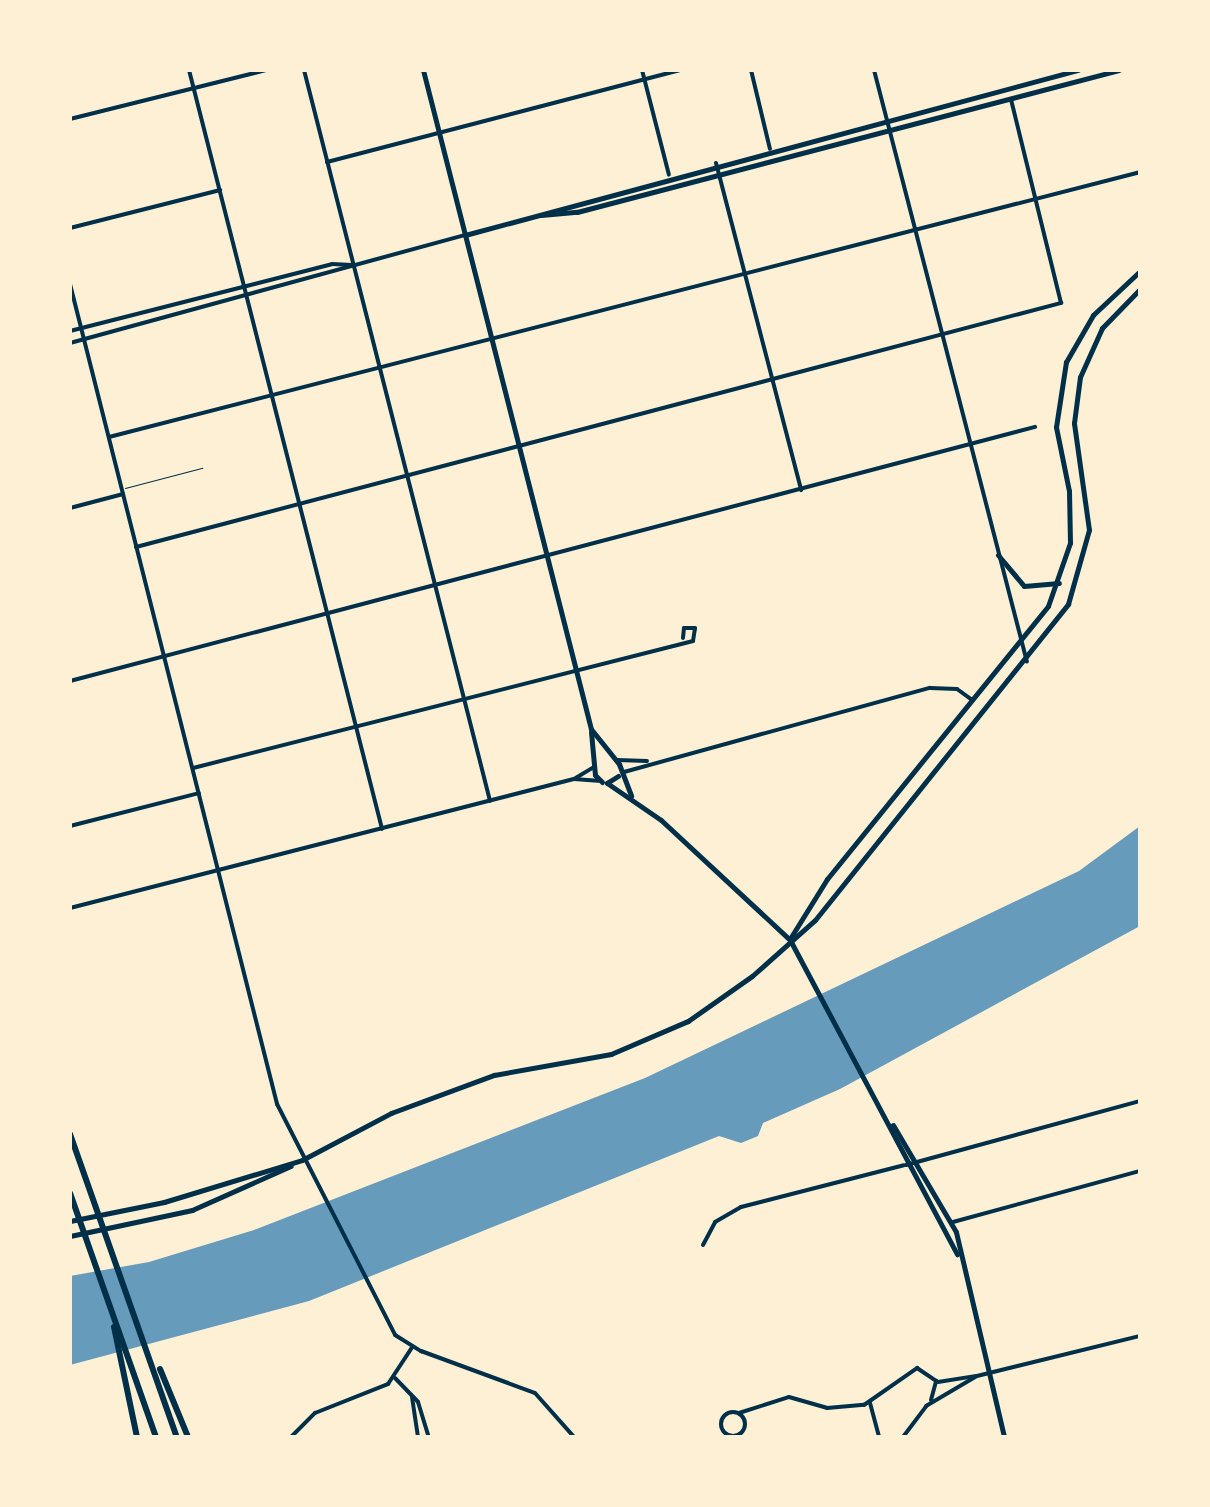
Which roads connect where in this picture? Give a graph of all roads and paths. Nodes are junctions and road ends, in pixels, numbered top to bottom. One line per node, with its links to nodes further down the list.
1 (189, 70): 12 (street)
2 (266, 70): 12 (street)
3 (304, 70): 19 (street)
4 (423, 70): 17 (main road)
5 (642, 70): 11 (street)
6 (679, 70): 11 (street)
7 (750, 70): 18 (street)
8 (874, 70): 15 (street)
9 (1078, 70): 15 (main road)
10 (1119, 70): 13 (main road)
11 (644, 79): 17 (street); 22 (street)
12 (193, 88): 14 (street); 24 (street)
13 (1011, 100): 16 (main road); 25 (street)
14 (70, 119)
15 (886, 119): 16 (street); 18 (main road)
16 (889, 130): 23 (main road); 28 (street)
17 (439, 132): 19 (street); 29 (main road)
18 (770, 149): 20 (main road)
19 (327, 162): 30 (street)
20 (716, 163): 22 (main road); 23 (street)
21 (1140, 172): 25 (street)
22 (669, 175): 26 (main road)
23 (720, 176): 26 (main road); 32 (street)
24 (220, 190): 27 (street); 34 (street)
25 (1036, 200): 28 (street); 39 (street)
26 (541, 216): 29 (main road)
27 (70, 228)
28 (914, 232): 32 (street); 39 (street)
29 (465, 235): 30 (street); 41 (main road)
30 (352, 265): 34 (street); 36 (street); 43 (street)
31 (1140, 271): 59 (main road)
32 (746, 275): 41 (street); 44 (street)
33 (70, 284): 37 (street)
34 (244, 286): 36 (street); 37 (street)
35 (1140, 289): 65 (main road)
36 (247, 298): 40 (street); 45 (street)
37 (81, 328): 38 (street); 40 (street)
38 (70, 331)
39 (941, 336): 44 (street); 48 (street)
40 (84, 340): 42 (street); 47 (street)
41 (492, 340): 43 (street); 49 (main road)
42 (70, 344)
43 (378, 370): 45 (street); 51 (street)
44 (773, 380): 49 (street); 52 (street)
45 (272, 396): 47 (street); 54 (street)
46 (1035, 427): 48 (street)
47 (109, 437): 53 (street)
48 (969, 446): 52 (street); 57 (street)
49 (519, 449): 51 (street); 58 (main road)
50 (202, 468): 53 (lane)
51 (406, 478): 54 (street); 60 (street)
52 (801, 490): 58 (street)
53 (122, 491): 55 (street); 56 (street)
54 (299, 506): 56 (street); 61 (street)
55 (70, 508)
56 (136, 546): 64 (street)
57 (998, 555): 59 (main road); 63 (street)
58 (547, 560): 60 (street); 66 (main road)
59 (1058, 583): 63 (main road)
60 (436, 589): 61 (street); 68 (street)
61 (328, 617): 64 (street); 70 (street)
62 (684, 638): 66 (street)
63 (1022, 644): 65 (street); 69 (main road)
64 (164, 658): 67 (street); 75 (street)
65 (1027, 662): 86 (main road)
66 (574, 668): 68 (street); 71 (main road)
67 (70, 681)
68 (464, 697): 70 (street); 81 (street)
69 (972, 700): 73 (street); 86 (main road)
70 (355, 726): 75 (street); 83 (street)
71 (591, 729): 72 (main road); 74 (main road)
72 (614, 758): 73 (street); 74 (main road); 76 (main road)
73 (647, 762): 76 (street)
74 (594, 766): 77 (street); 78 (main road)
75 (193, 768): 79 (street)
76 (619, 775): 78 (main road); 80 (main road)
77 (574, 780): 78 (street); 81 (street)
78 (603, 782): 80 (main road)
79 (200, 793): 82 (street); 84 (street)
80 (630, 796): 86 (main road)
81 (490, 801): 83 (street)
82 (70, 826)
83 (382, 829): 84 (street)
84 (220, 870): 85 (street); 90 (street)
85 (70, 908)
86 (790, 940): 88 (main road); 90 (main road)
87 (1140, 1102): 91 (street)
88 (891, 1122): 91 (main road); 92 (main road)
89 (70, 1134): 101 (highway)
90 (302, 1160): 95 (main road); 97 (main road); 103 (street)
91 (919, 1161): 92 (street); 96 (main road)
92 (906, 1165): 98 (street); 99 (main road)
93 (1140, 1171): 96 (street)
94 (70, 1193): 100 (highway)
95 (70, 1221)
96 (952, 1222): 99 (main road)
97 (70, 1236)
98 (702, 1245)
99 (957, 1254): 104 (main road)
100 (109, 1302): 113 (highway); 114 (highway)
101 (144, 1332): 115 (highway); 116 (highway)
102 (1140, 1336): 104 (street)
103 (412, 1346): 106 (street); 120 (street)
104 (988, 1374): 105 (street); 123 (main road)
105 (977, 1376): 107 (street); 110 (street)
106 (394, 1378): 108 (street); 117 (street)
107 (936, 1381): 109 (street); 110 (street)
108 (410, 1393): 118 (street); 119 (street)
109 (870, 1403): 111 (street); 121 (street)
110 (926, 1406): 122 (street)
111 (739, 1414): 112 (street); 112 (street)
112 (727, 1436)
113 (137, 1437)
114 (156, 1437)
115 (177, 1437)
116 (188, 1437)
117 (291, 1437)
118 (418, 1437)
119 (429, 1437)
120 (574, 1437)
121 (879, 1437)
122 (903, 1437)
123 (1004, 1437)

